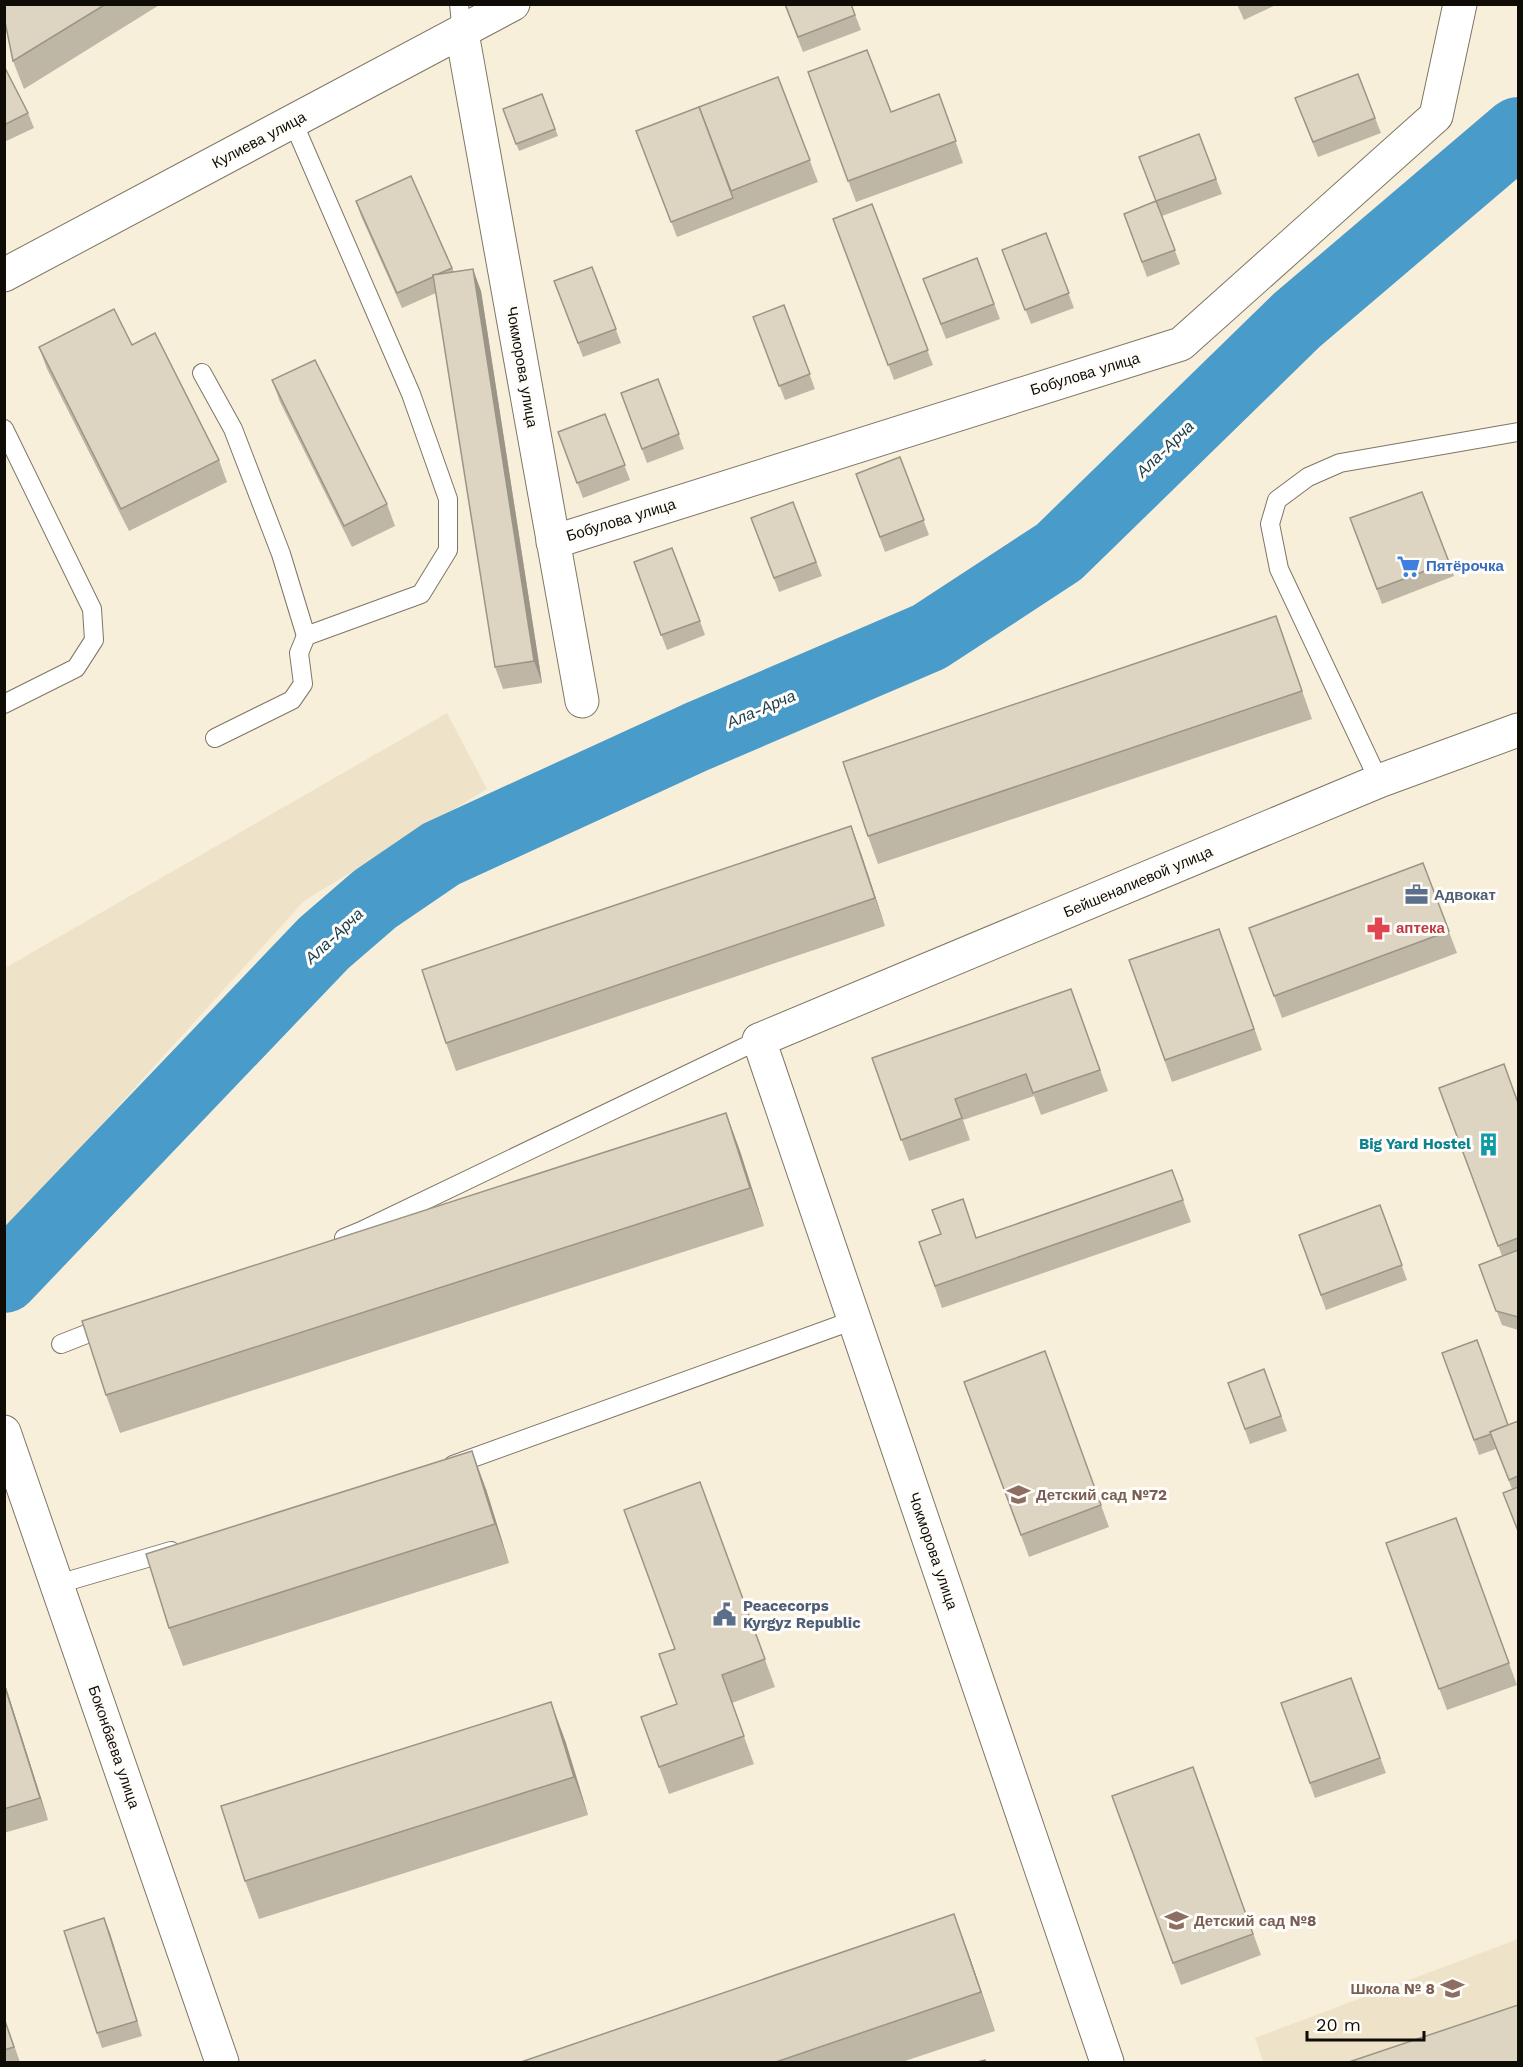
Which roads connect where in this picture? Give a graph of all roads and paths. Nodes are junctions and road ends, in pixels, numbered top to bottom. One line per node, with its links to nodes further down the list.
1 (513, 4): 3 (street, Кулиева улица)
2 (1461, 4): 9 (street, Бобулова улица)
3 (460, 19): 4 (street, Кулиева улица); 9 (street, Чокморова улица)
4 (293, 122): 5 (street, Кулиева улица); 10 (lane)
5 (4, 276)
6 (202, 373): 10 (lane)
7 (4, 429): 12 (lane)
8 (1518, 432): 15 (lane)
9 (553, 542): 11 (street, Чокморова улица)
10 (306, 636): 14 (lane)
11 (582, 701)
12 (4, 704)
13 (1518, 730): 15 (street, Бейшеналиевой улица)
14 (215, 738)
15 (1379, 781): 16 (street, Бейшеналиевой улица)
16 (759, 1040): 17 (lane); 19 (street, Чокморова улица)
17 (328, 1244)
18 (127, 1319): 20 (lane)
19 (854, 1320): 22 (lane); 26 (street, Чокморова улица)
20 (60, 1344)
21 (7, 1439): 24 (street, Боконбаева улица)
22 (436, 1471)
23 (187, 1546): 24 (lane)
24 (57, 1584): 25 (street, Боконбаева улица)
25 (222, 2062)
26 (1107, 2062)

